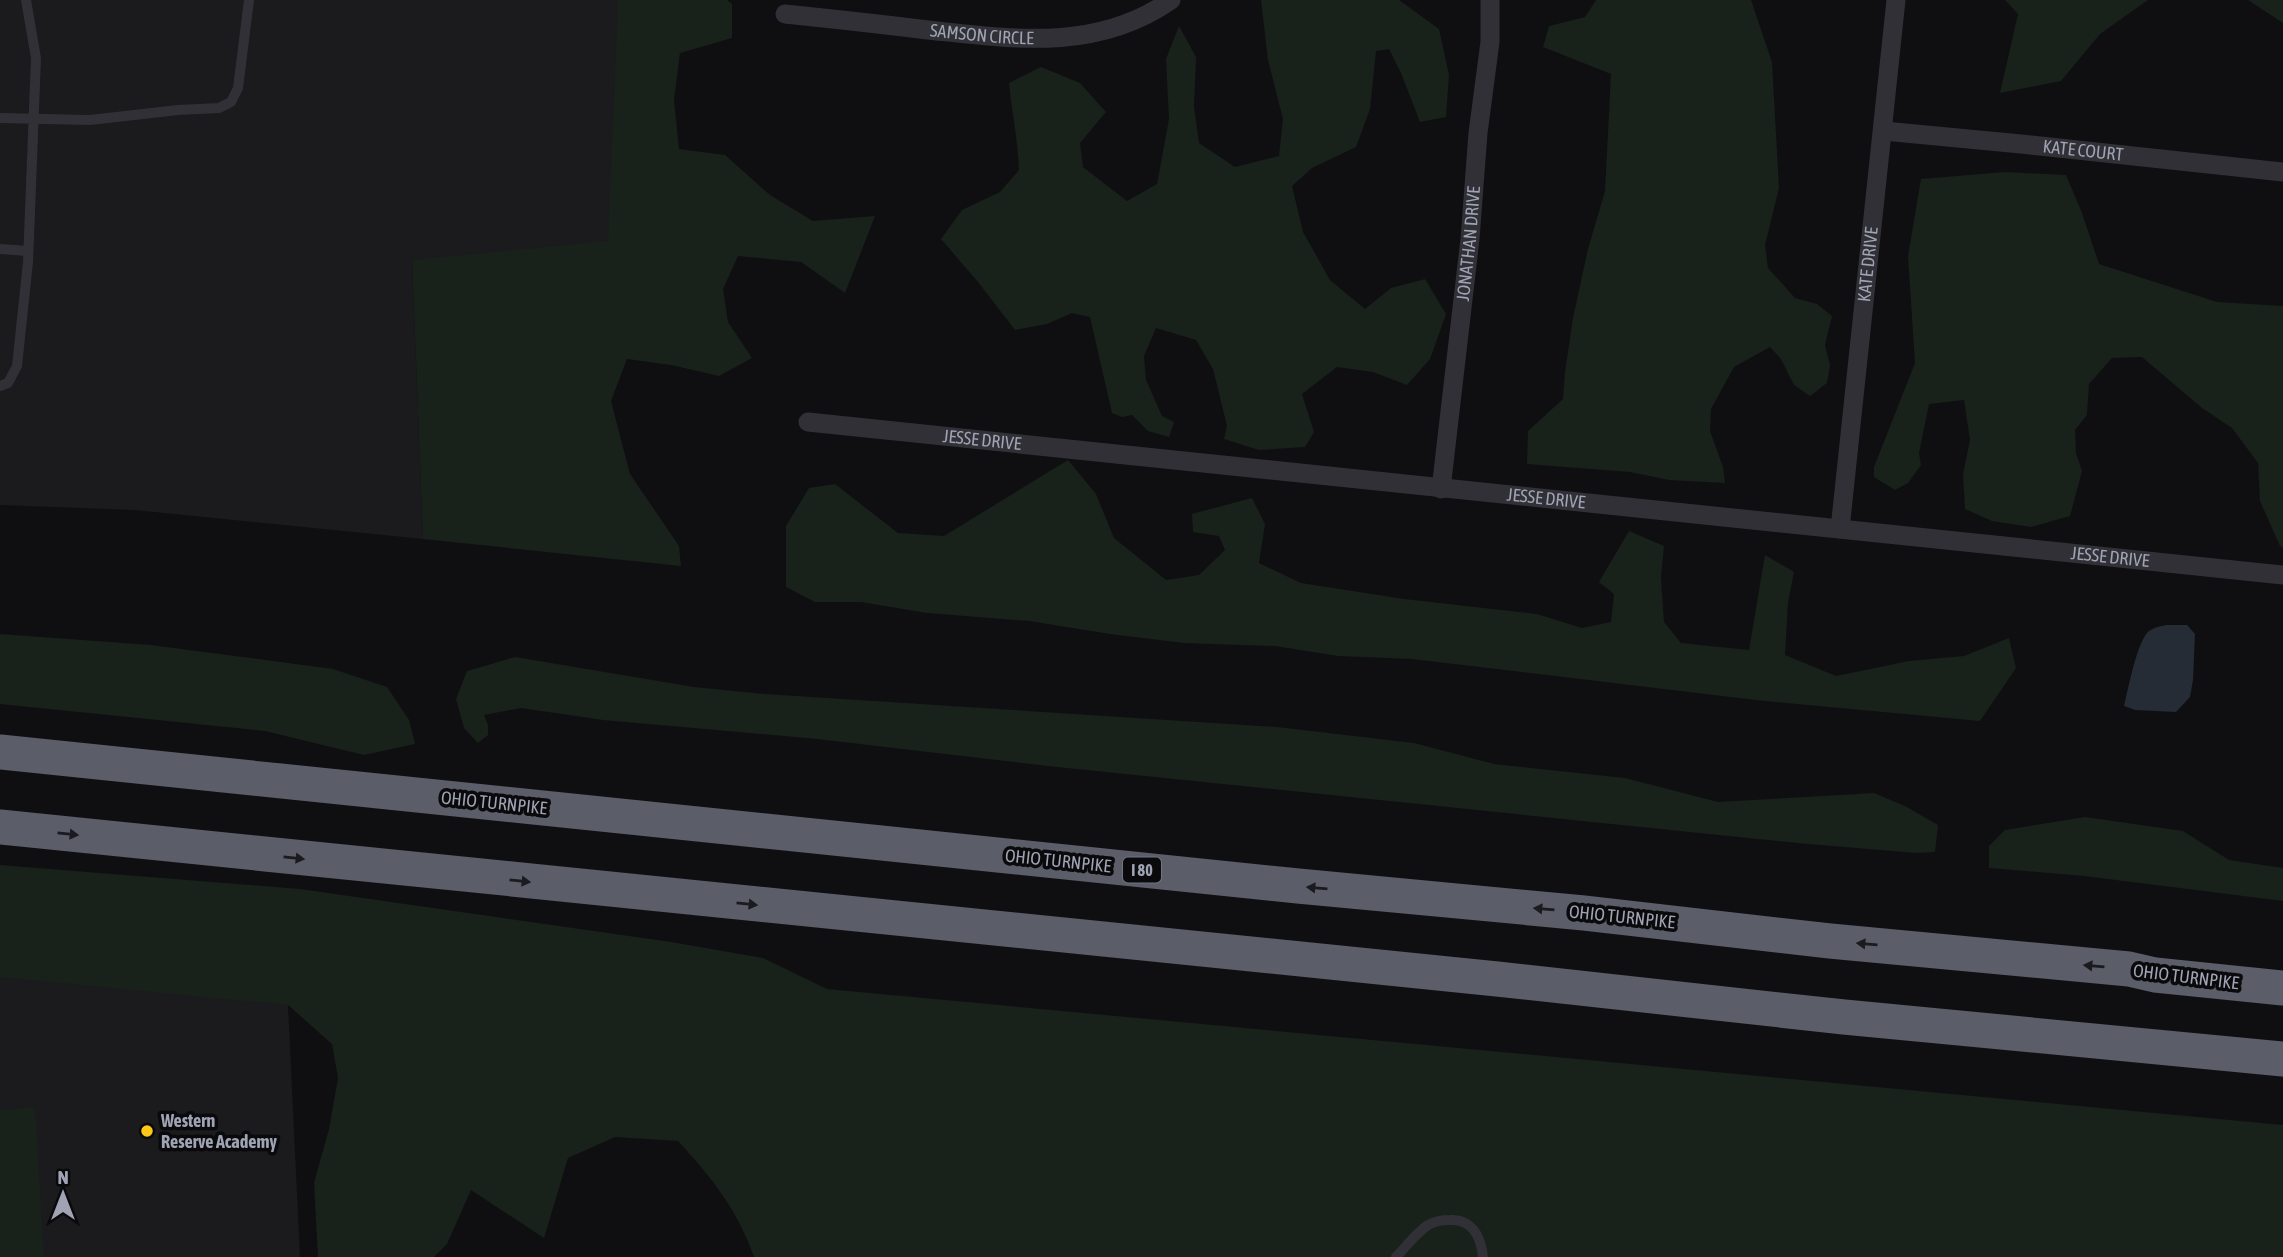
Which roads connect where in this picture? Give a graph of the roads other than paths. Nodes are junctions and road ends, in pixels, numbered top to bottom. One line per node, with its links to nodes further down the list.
1 (26, 0): 8 (lane)
2 (249, 0): 8 (lane)
3 (1171, 0): 6 (street, SAMSON CIRCLE)
4 (1490, 0): 15 (street, JONATHAN DRIVE)
5 (1896, 0): 9 (street, KATE DRIVE)
6 (785, 14)
7 (0, 118): 8 (lane)
8 (34, 119): 12 (lane)
9 (1884, 131): 10 (street, KATE COURT); 16 (street, KATE DRIVE)
10 (2283, 172)
11 (0, 249): 12 (lane)
12 (28, 251): 13 (lane)
13 (0, 386)
14 (808, 422): 15 (street, JESSE DRIVE)
15 (1441, 489): 16 (street, JESSE DRIVE)
16 (1840, 529): 17 (street, JESSE DRIVE)
17 (2283, 575)
18 (0, 752): 20 (highway, OHIO TURNPIKE / I 80, one-way to 18)
19 (0, 827): 21 (highway, one-way to 21)
20 (2283, 988)
21 (2283, 1059)
22 (1396, 1257): 23 (lane)
23 (1483, 1257)

